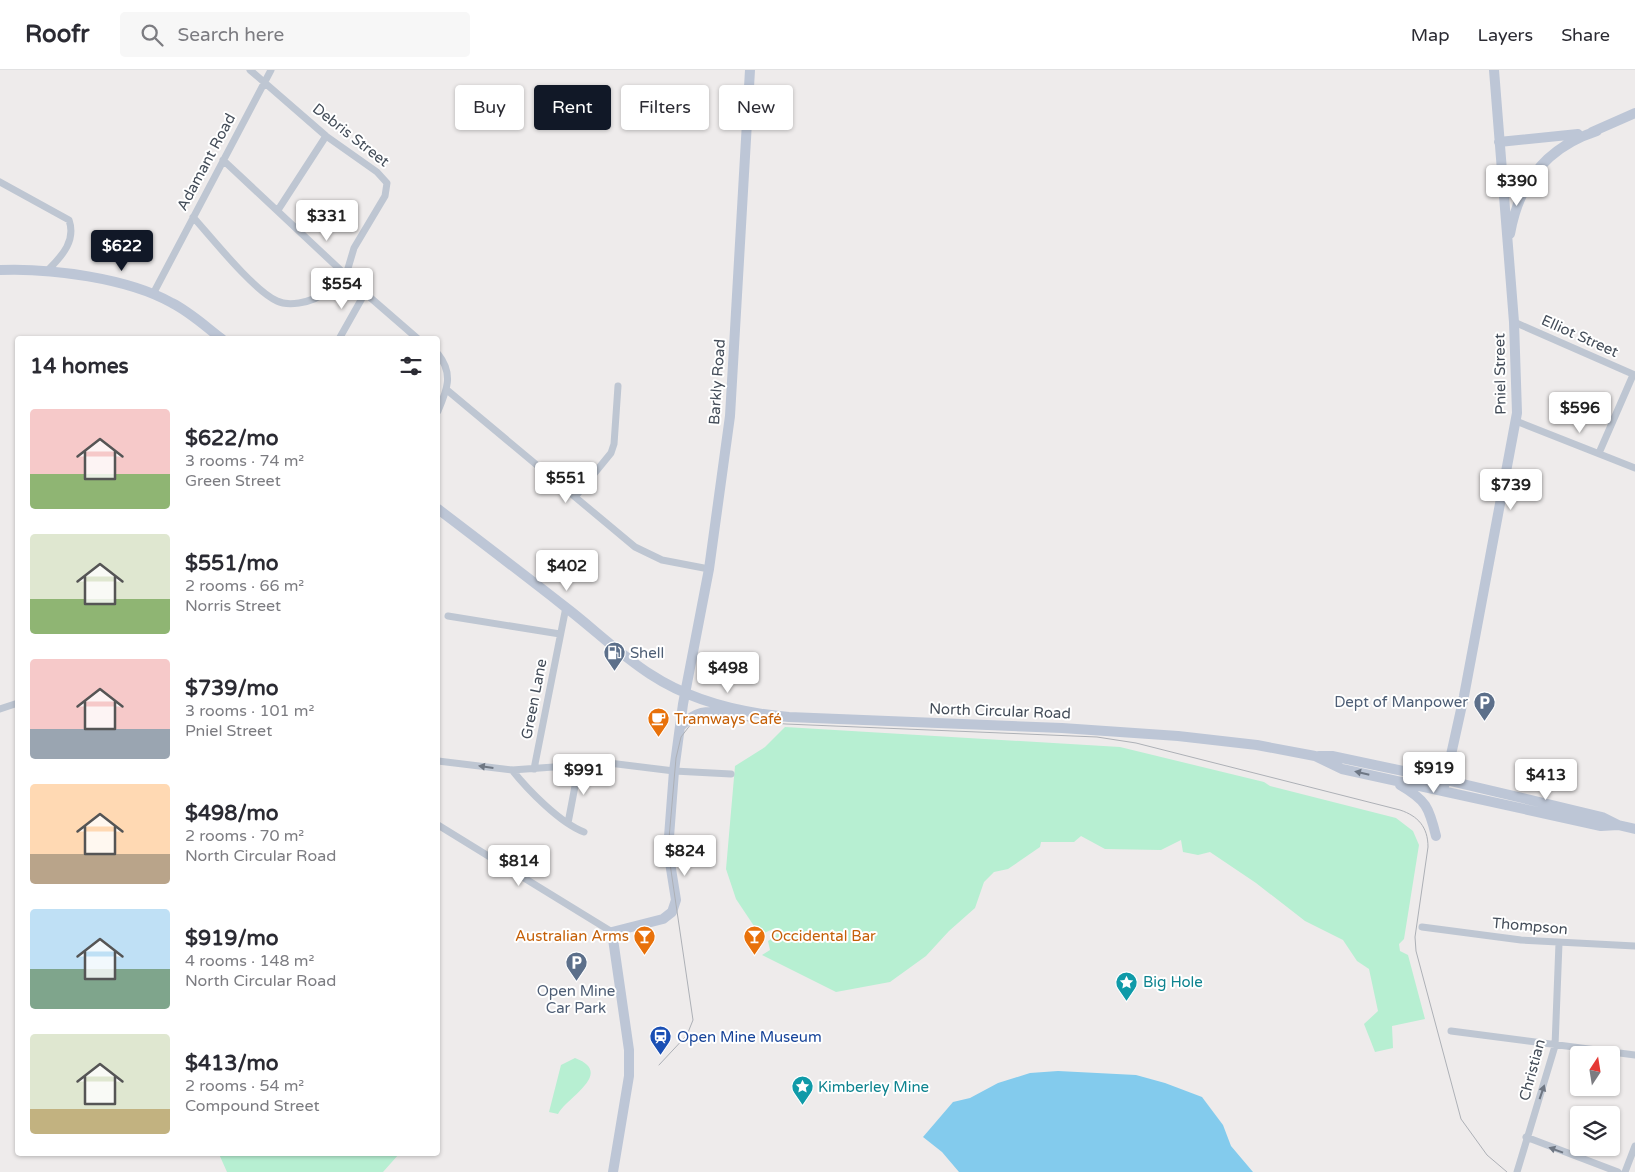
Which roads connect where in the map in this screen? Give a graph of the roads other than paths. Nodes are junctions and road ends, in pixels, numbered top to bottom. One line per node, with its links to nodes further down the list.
1 (250, 70): 5 (street, Debris Street)
2 (270, 70): 5 (street, Adamant Road)
3 (750, 70): 34 (street, Barkly Road)
4 (1494, 70): 9 (street, Pniel Street)
5 (264, 82): 8 (street, Debris Street); 10 (street, Adamant Road)
6 (1635, 113): 7 (street)
7 (1597, 131): 9 (street); 16 (street)
8 (326, 136): 12 (street); 17 (street, Debris Street)
9 (1499, 142): 16 (street, Pniel Street)
10 (223, 160): 12 (street); 13 (street, Adamant Road)
11 (0, 182): 15 (street)
12 (278, 210): 17 (street)
13 (193, 217): 17 (street); 19 (street, Adamant Road)
14 (0, 270): 15 (street)
15 (49, 270): 19 (street)
16 (1510, 275): 20 (street, Pniel Street)
17 (349, 278): 18 (street)
18 (365, 292): 22 (street); 23 (street)
19 (153, 294): 21 (street)
20 (1514, 322): 25 (street, Elliot Street); 29 (street, Pniel Street)
21 (218, 336)
22 (341, 336)
23 (415, 336)
24 (440, 357): 27 (street)
25 (1634, 375): 30 (street)
26 (618, 386): 32 (street)
27 (447, 390): 28 (street); 32 (street)
28 (440, 406)
29 (1516, 421): 30 (street); 51 (street, Pniel Street)
30 (1598, 453): 31 (street)
31 (1635, 468)
32 (575, 497): 34 (street)
33 (440, 511): 35 (street, North Circular Road)
34 (709, 570): 38 (street, Barkly Road)
35 (566, 607): 37 (street, Green Lane); 38 (street, North Circular Road)
36 (448, 616): 37 (street)
37 (560, 634): 46 (street, Green Lane)
38 (685, 693): 41 (street, North Circular Road); 42 (street, Barkly Road)
39 (15, 704): 40 (street)
40 (0, 709)
41 (766, 715): 42 (street); 43 (street, North Circular Road)
42 (680, 727): 48 (street, Barkly Road)
43 (1315, 756): 50 (street, North Circular Road, one-way to 43); 51 (street, North Circular Road)
44 (440, 761): 47 (street, one-way to 44)
45 (578, 765): 46 (street); 48 (street); 53 (street)
46 (534, 769): 47 (street)
47 (512, 770): 53 (street)
48 (674, 771): 49 (street); 60 (street, Barkly Road)
49 (732, 774)
50 (1392, 780): 52 (street, North Circular Road); 58 (street)
51 (1446, 780): 52 (street, Pniel Street); 54 (street, North Circular Road)
52 (1443, 791): 54 (street, North Circular Road)
53 (568, 823): 57 (street)
54 (1618, 825): 56 (street)
55 (440, 826): 60 (street)
56 (1635, 829)
57 (584, 832)
58 (1436, 836)
59 (1422, 928): 61 (street, Thompson)
60 (612, 932): 68 (street)
61 (1559, 943): 62 (street, Thompson); 64 (street, Christian)
62 (1635, 946)
63 (1452, 1031): 64 (street)
64 (1555, 1046): 65 (street); 66 (street, Christian, one-way to 64)
65 (1635, 1055)
66 (1526, 1137): 69 (street, Christian); 70 (street, one-way to 66)
67 (1635, 1146): 71 (street)
68 (613, 1172)
69 (1517, 1172)
70 (1618, 1172)
71 (1626, 1172)

